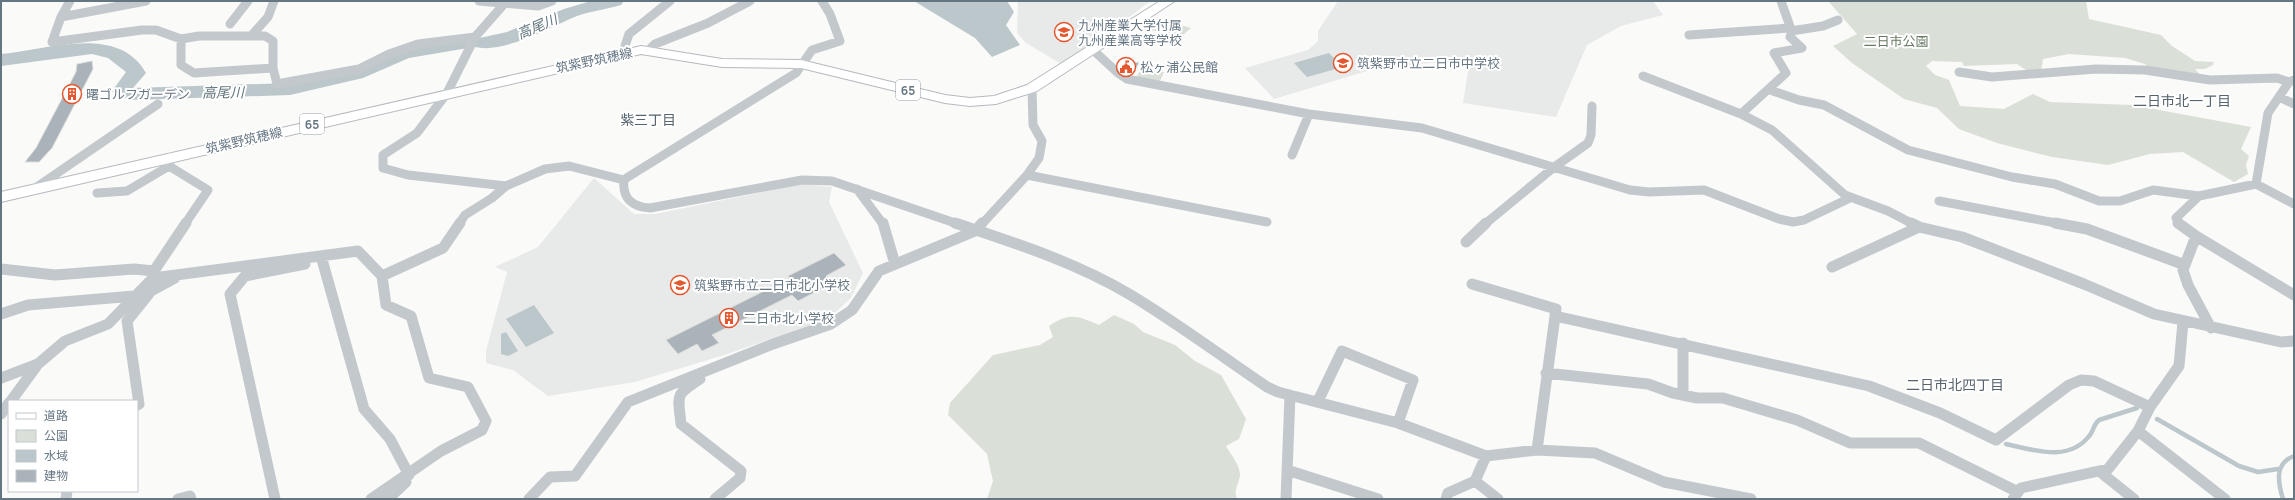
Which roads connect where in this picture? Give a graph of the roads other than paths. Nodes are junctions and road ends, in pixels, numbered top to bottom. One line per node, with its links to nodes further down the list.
1 (70, 1): 13 (street)
2 (146, 1): 13 (street)
3 (248, 1): 15 (street)
4 (274, 1): 20 (street)
5 (479, 1): 12 (street)
6 (552, 1): 12 (street)
7 (670, 1): 25 (street)
8 (750, 1): 23 (street)
9 (822, 1): 26 (street)
10 (1169, 1): 24 (main road, 筑紫野筑穂線 / 65)
11 (1781, 1): 17 (street)
12 (504, 3): 21 (street)
13 (61, 17): 22 (street)
14 (1838, 20): 17 (street)
15 (230, 24)
16 (191, 30): 18 (street)
17 (1790, 30): 19 (street); 32 (street)
18 (219, 35): 20 (street); 22 (street)
19 (1689, 35)
20 (251, 36): 27 (street)
21 (475, 37): 27 (street); 33 (street)
22 (181, 39): 27 (street)
23 (649, 50): 25 (main road, 筑紫野筑穂線 / 65); 26 (main road, 筑紫野筑穂線 / 65)
24 (1093, 50): 31 (main road, 筑紫野筑穂線 / 65); 38 (street)
25 (623, 52): 33 (main road, 筑紫野筑穂線 / 65)
26 (801, 64): 31 (main road, 筑紫野筑穂線 / 65); 44 (street)
27 (273, 68)
28 (1959, 72): 30 (street)
29 (1643, 76): 39 (street)
30 (2291, 81): 34 (street)
31 (1032, 88): 43 (street)
32 (1770, 90): 39 (street); 50 (street)
33 (447, 93): 41 (main road, 筑紫野筑穂線 / 65); 46 (street)
34 (2279, 97): 36 (street); 45 (street)
35 (158, 104): 47 (street)
36 (2294, 104)
37 (1592, 106): 42 (street)
38 (1309, 114): 40 (street); 42 (street)
39 (1741, 114): 52 (street)
40 (1292, 155)
41 (170, 162): 47 (main road, 筑紫野筑穂線 / 65); 49 (street); 66 (street)
42 (1553, 168): 52 (street); 59 (street)
43 (1027, 176): 55 (street); 57 (street)
44 (624, 180): 46 (street); 48 (street)
45 (2256, 184): 50 (street); 54 (street)
46 (506, 186): 67 (street)
47 (34, 189): 51 (main road, 筑紫野筑穂線 / 65)
48 (857, 189): 57 (street); 61 (street)
49 (97, 194)
50 (2199, 196): 58 (street)
51 (1, 197)
52 (1850, 198): 56 (street)
53 (1939, 201): 62 (street)
54 (2294, 204)
55 (1268, 222)
56 (1919, 227): 63 (street); 73 (street)
57 (975, 230): 61 (street); 81 (street)
58 (2196, 236): 62 (street); 69 (street)
59 (1466, 242)
60 (322, 258): 65 (street); 67 (street); 96 (street); 101 (street)
61 (895, 264): 78 (street)
62 (2185, 265): 74 (street)
63 (1832, 267)
64 (1, 269): 66 (street)
65 (188, 274): 66 (street); 85 (street)
66 (153, 275): 70 (street)
67 (382, 276): 93 (street)
68 (1472, 284): 72 (street)
69 (2294, 295)
70 (134, 296): 71 (street); 77 (street)
71 (1, 314)
72 (1555, 316): 76 (street); 79 (street)
73 (2183, 322): 74 (street); 87 (street)
74 (2211, 328): 75 (street)
75 (2294, 340)
76 (1683, 343): 82 (street); 87 (street)
77 (38, 364): 80 (street); 83 (street)
78 (719, 367): 104 (street); 105 (street)
79 (1546, 373): 82 (street); 91 (street)
80 (1, 378)
81 (1290, 395): 84 (street); 94 (street)
82 (1682, 395): 98 (street)
83 (11, 400)
84 (1318, 401): 89 (street); 89 (street)
85 (138, 404)
86 (8, 405): 88 (street)
87 (2150, 407): 90 (street)
88 (1, 414)
89 (1398, 423): 92 (street)
90 (2138, 431): 95 (street); 112 (street)
91 (1537, 450): 92 (street); 110 (street)
92 (1486, 456): 97 (street)
93 (423, 465): 96 (street); 103 (street)
94 (1287, 470): 106 (street); 107 (street)
95 (2099, 471): 98 (street); 111 (street)
96 (409, 475): 102 (street)
97 (1475, 481): 108 (street); 109 (street)
98 (2015, 495)
99 (178, 499): 100 (street)
100 (191, 499)
101 (275, 499)
102 (371, 499)
103 (388, 499)
104 (529, 499)
105 (715, 499)
106 (1286, 499)
107 (1378, 499)
108 (1446, 499)
109 (1498, 499)
110 (1751, 499)
111 (2134, 499)
112 (2225, 499)

